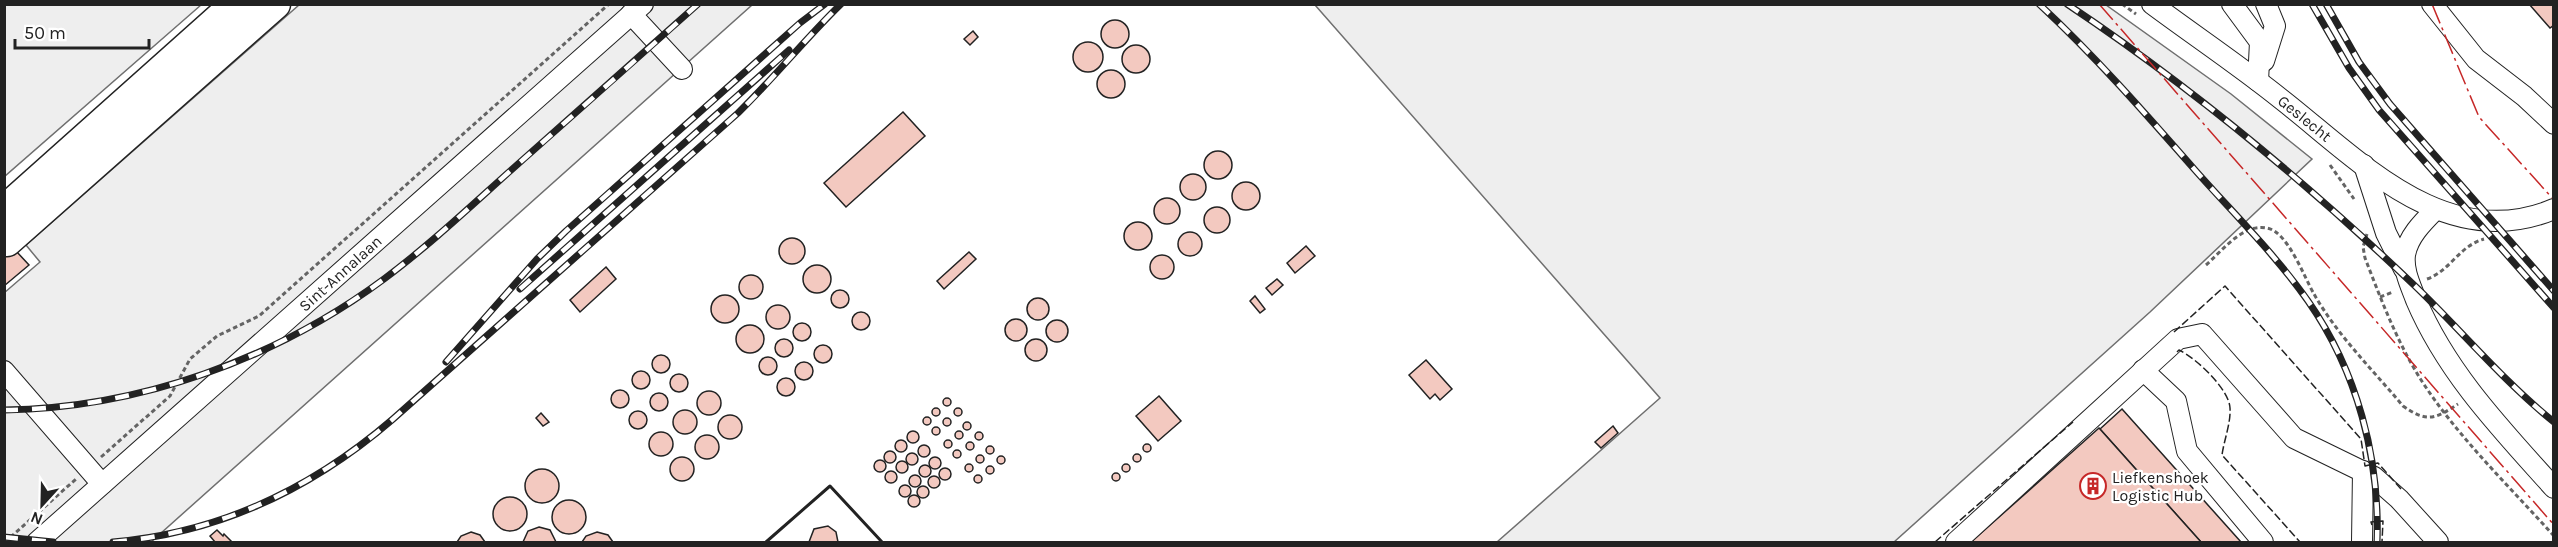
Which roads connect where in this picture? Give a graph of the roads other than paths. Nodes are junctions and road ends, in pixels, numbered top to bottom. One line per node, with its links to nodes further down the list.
1 (236, 4): 14 (highway)
2 (275, 4): 15 (highway)
3 (2232, 4): 9 (street)
4 (2266, 4): 9 (street)
5 (2432, 4): 10 (street)
6 (637, 9): 8 (street); 20 (street, Sint-Annalaan)
7 (2146, 10): 9 (street, Geslecht)
8 (682, 69)
9 (2258, 81): 11 (street, Geslecht)
10 (2553, 124)
11 (2364, 165): 13 (street, Geslecht); 16 (street)
12 (2553, 209): 13 (street, Geslecht)
13 (2435, 210): 16 (street)
14 (4, 211)
15 (7, 241)
16 (2408, 279): 21 (street)
17 (2143, 370): 19 (street); 23 (street); 24 (street)
18 (4, 371): 20 (street)
19 (2363, 471): 25 (street); 26 (street)
20 (102, 484): 22 (street, Sint-Annalaan)
21 (2553, 488)
22 (37, 543)
23 (1956, 543)
24 (2263, 543)
25 (2362, 543)
26 (2438, 543)

